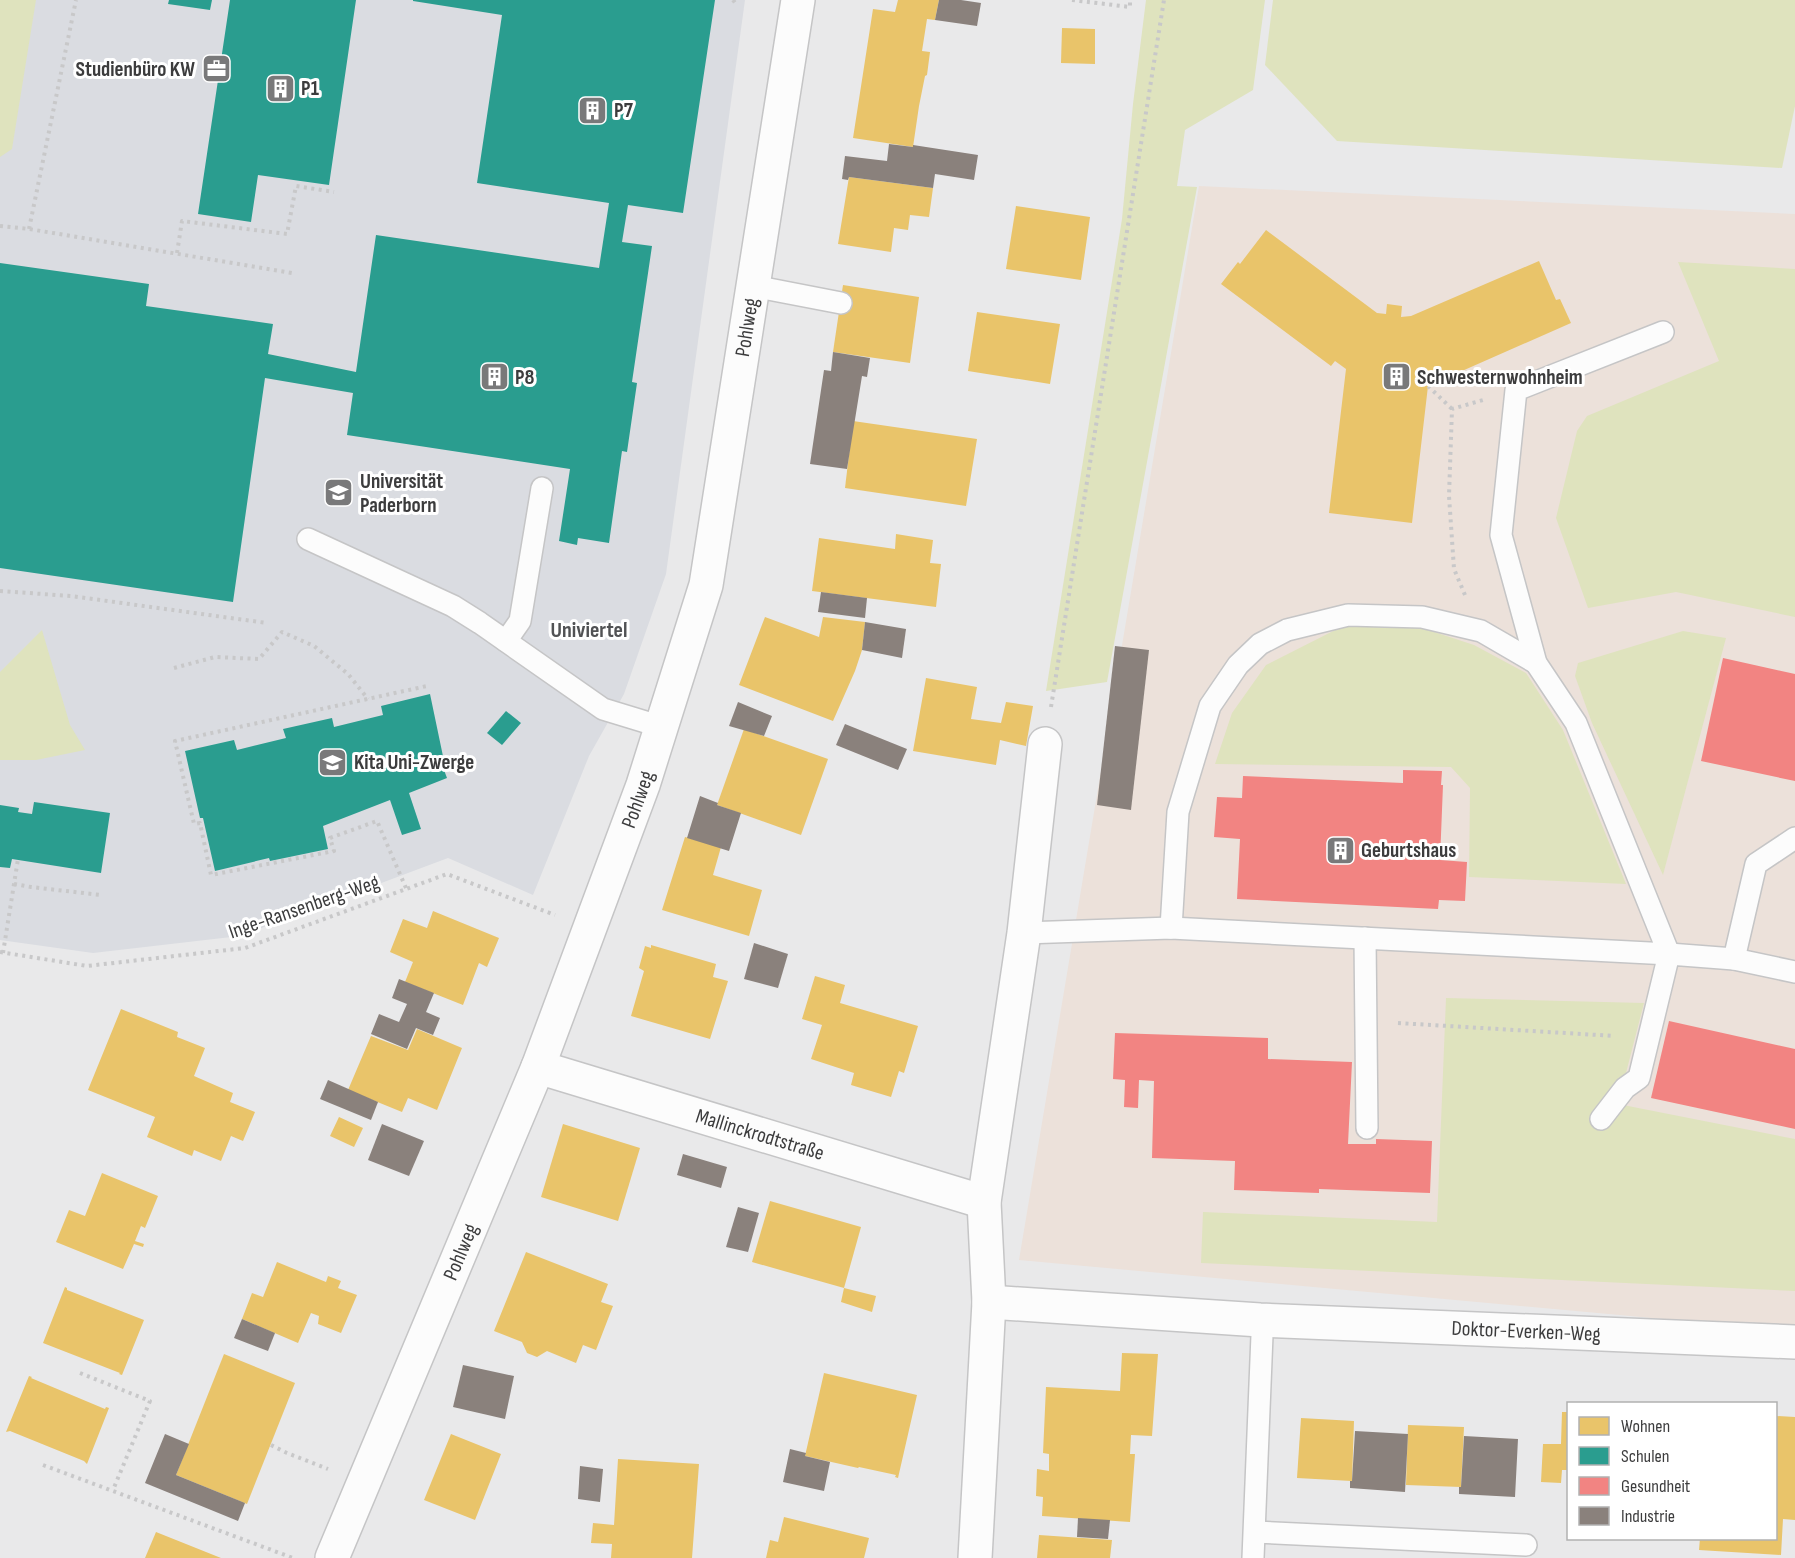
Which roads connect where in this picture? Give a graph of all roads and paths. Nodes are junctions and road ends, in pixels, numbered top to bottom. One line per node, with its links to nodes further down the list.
1 (76, 0): 8 (path)
2 (798, 0): 11 (street, Pohlweg)
3 (1072, 0): 4 (path)
4 (1130, 0)
5 (1164, 0): 28 (path)
6 (333, 192): 9 (path)
7 (0, 226): 8 (path)
8 (29, 229): 9 (path)
9 (177, 254): 10 (path)
10 (292, 273)
11 (753, 286): 12 (lane); 27 (street, Pohlweg)
12 (841, 303)
13 (1663, 332): 15 (lane)
14 (1428, 386): 16 (path)
15 (1516, 390): 16 (path); 23 (lane)
16 (1452, 410): 21 (path)
17 (542, 488): 22 (lane)
18 (308, 539): 22 (lane)
19 (0, 591): 20 (path)
20 (267, 623)
21 (1481, 631): 23 (lane); 35 (lane)
22 (506, 641): 27 (lane)
23 (1536, 663): 39 (lane)
24 (174, 668): 26 (path)
25 (427, 686): 26 (path)
26 (369, 699): 32 (path)
27 (662, 727): 44 (street, Pohlweg)
28 (1045, 744): 36 (street)
29 (1795, 838): 40 (lane)
30 (18, 859): 31 (path)
31 (14, 884): 33 (path); 38 (path)
32 (406, 888): 34 (path, Inge-Ransenberg-Weg); 38 (path, Inge-Ransenberg-Weg)
33 (101, 895)
34 (562, 918)
35 (1171, 928): 36 (lane); 37 (lane)
36 (1024, 933): 47 (street)
37 (1365, 938): 39 (lane); 42 (lane)
38 (1, 953)
39 (1669, 954): 40 (lane); 43 (lane)
40 (1734, 959): 41 (lane)
41 (1795, 972)
42 (1366, 1021): 43 (path); 46 (lane)
43 (1648, 1038): 45 (lane)
44 (538, 1067): 47 (street, Mallinckrodtstraße); 59 (street, Pohlweg)
45 (1601, 1119)
46 (1367, 1128)
47 (984, 1202): 48 (street)
48 (989, 1302): 49 (street, Doktor-Everken-Weg); 60 (street)
49 (1260, 1320): 50 (street, Doktor-Everken-Weg); 56 (lane)
50 (1795, 1342)
51 (80, 1373): 55 (path)
52 (271, 1445): 54 (path)
53 (43, 1465): 55 (path)
54 (331, 1470)
55 (113, 1490): 58 (path)
56 (1255, 1532): 57 (lane); 61 (lane)
57 (1526, 1545)
58 (293, 1558)
59 (332, 1558)
60 (975, 1558)
61 (1253, 1558)

